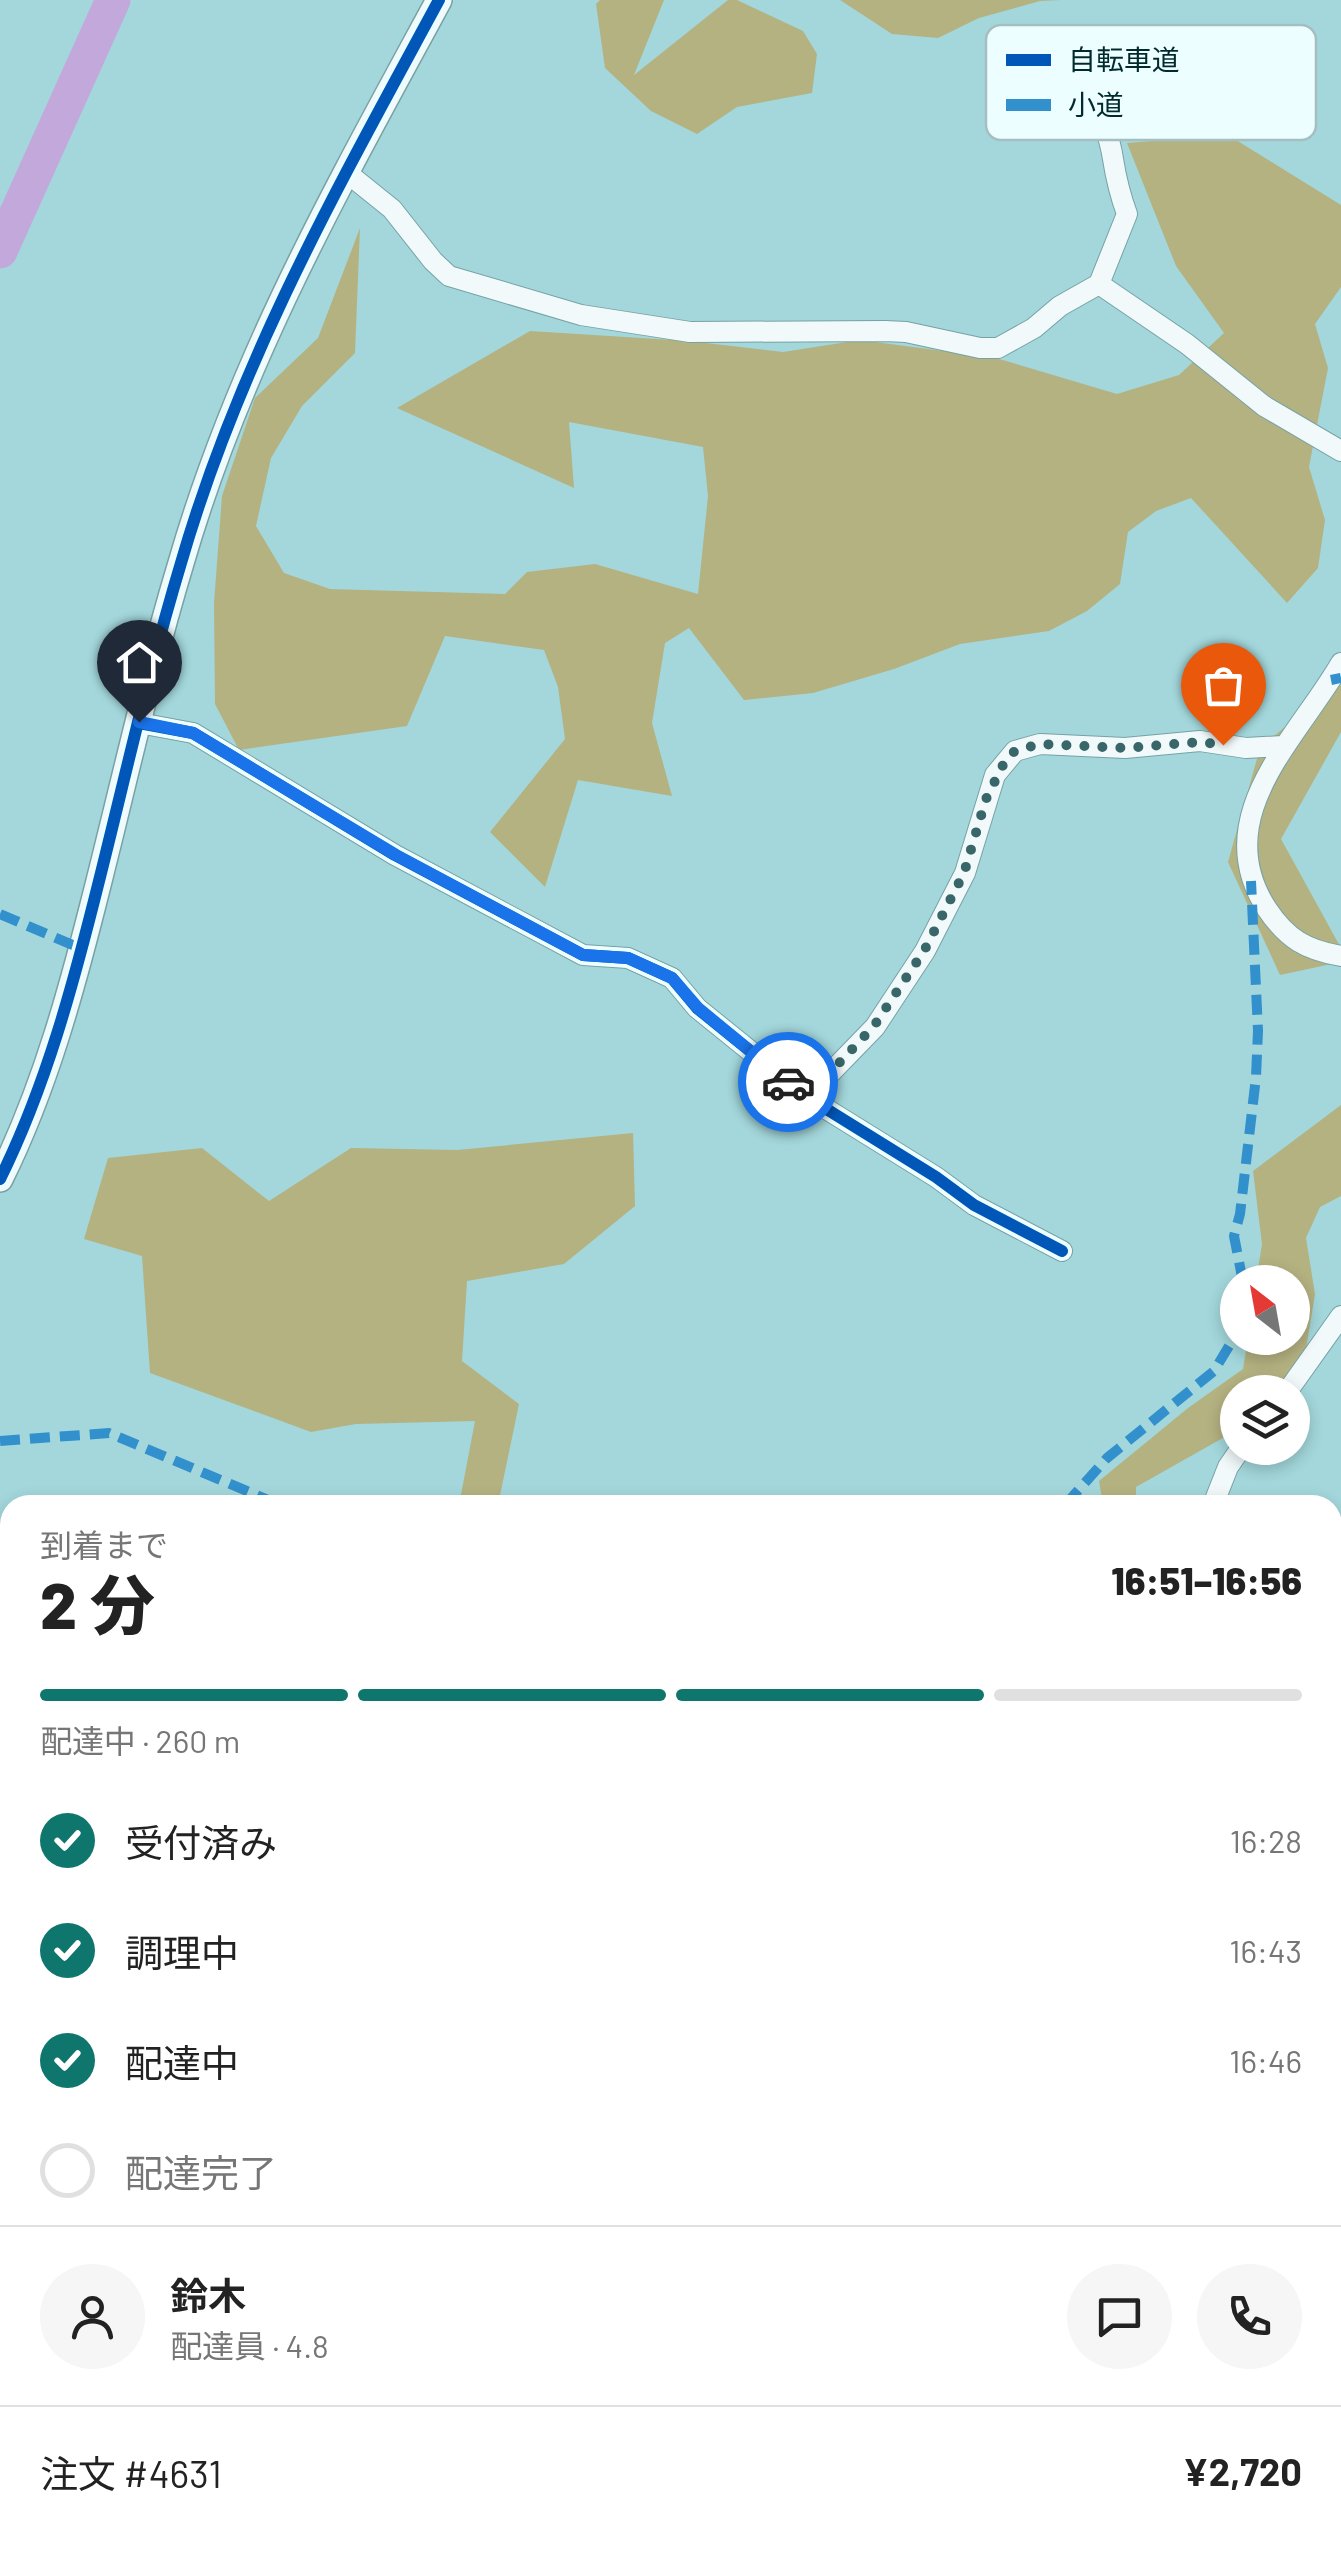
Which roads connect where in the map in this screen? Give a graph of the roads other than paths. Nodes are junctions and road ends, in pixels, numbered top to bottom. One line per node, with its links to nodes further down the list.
1 (439, 0): 3 (street)
2 (1108, 140): 4 (street)
3 (346, 172): 4 (street); 7 (street)
4 (1099, 284): 5 (street)
5 (1341, 451)
6 (1341, 663): 8 (street)
7 (139, 722): 10 (street); 11 (street)
8 (1283, 746): 9 (street); 10 (street)
9 (1341, 956)
10 (807, 1097): 12 (street)
11 (0, 1179)
12 (1062, 1251)
13 (1341, 1316): 14 (street)
14 (1299, 1375)
15 (1229, 1465): 16 (street)
16 (1217, 1495)

